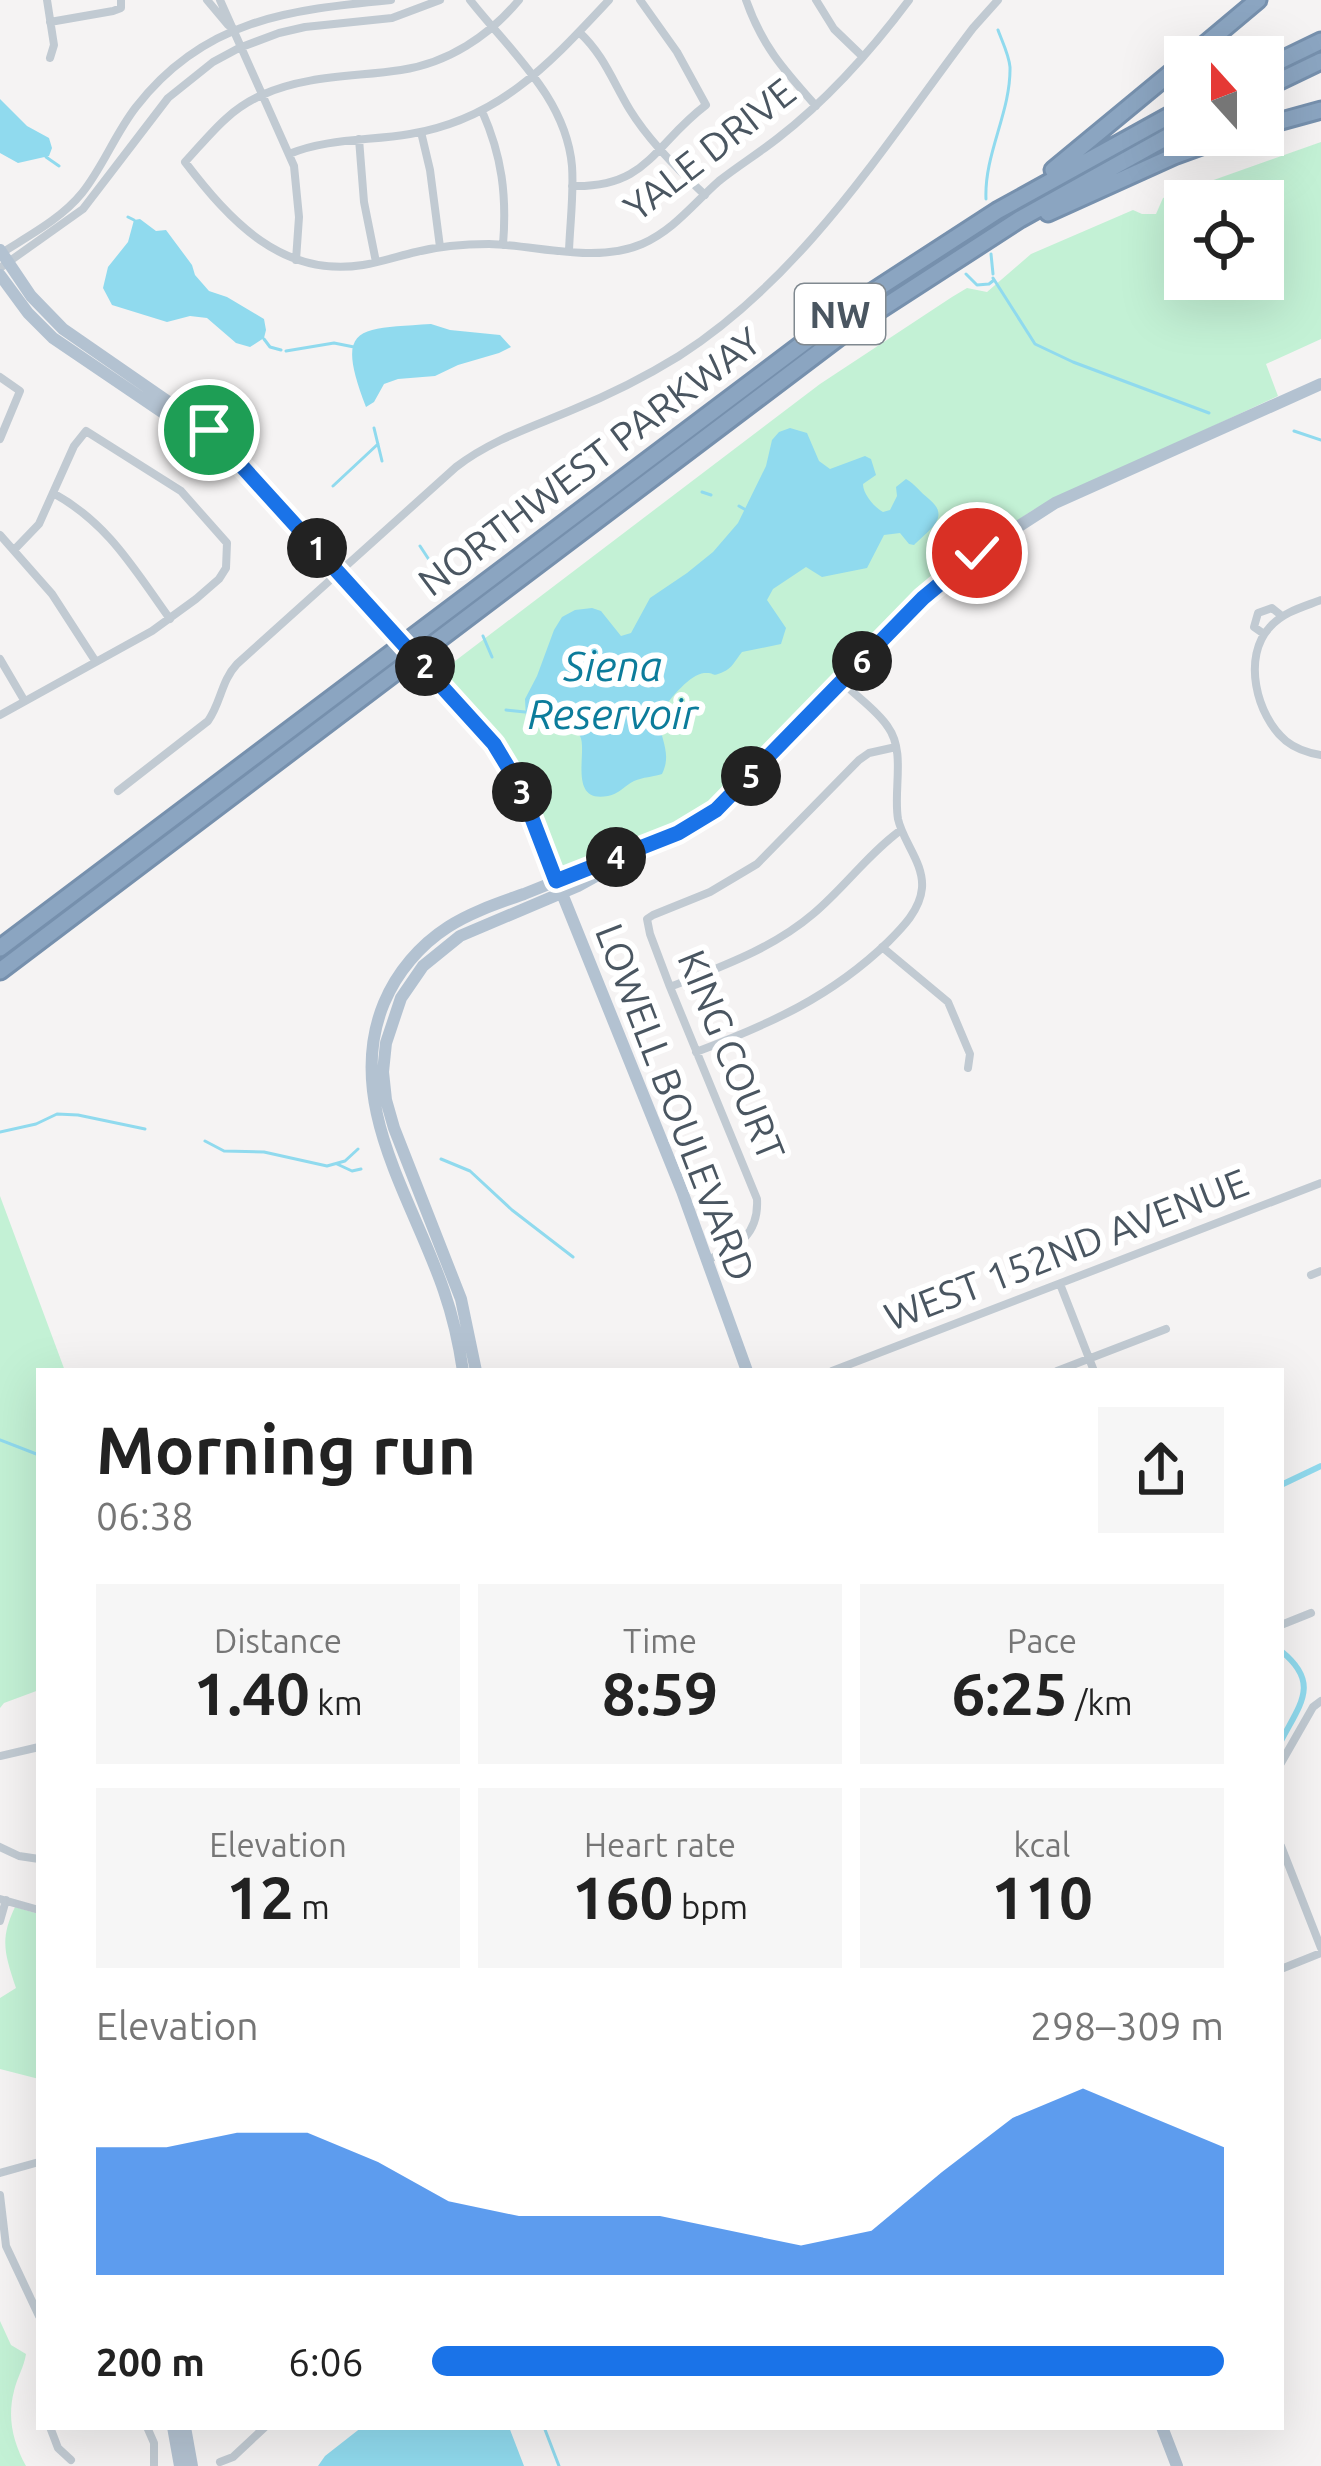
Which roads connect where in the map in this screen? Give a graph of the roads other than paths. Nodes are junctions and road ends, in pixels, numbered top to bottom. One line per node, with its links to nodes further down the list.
1 (47, 0): 16 (street)
2 (121, 0): 16 (street)
3 (207, 0): 17 (street)
4 (220, 0): 17 (street)
5 (391, 0): 17 (street)
6 (440, 0): 22 (street)
7 (470, 0): 18 (street)
8 (519, 0): 18 (street)
9 (609, 0): 19 (street)
10 (640, 0): 39 (street)
11 (746, 0): 31 (street)
12 (816, 0): 23 (street)
13 (908, 0): 23 (street, YALE DRIVE)
14 (995, 0): 58 (street)
15 (1258, 0): 20 (highway)
16 (50, 22): 24 (street)
17 (230, 28): 22 (street); 49 (street)
18 (492, 28): 27 (street); 30 (street)
19 (579, 32): 27 (street); 39 (street)
20 (1215, 36)
21 (1321, 41): 25 (highway)
22 (239, 47): 30 (street); 49 (street)
23 (862, 56): 31 (street, YALE DRIVE)
24 (50, 58)
25 (1284, 59)
26 (1321, 61): 29 (highway)
27 (534, 77): 33 (street); 42 (street)
28 (1164, 79): 44 (highway)
29 (1284, 79)
30 (262, 95): 40 (street); 50 (street, YALE DRIVE)
31 (816, 106): 43 (street, YALE DRIVE)
32 (1321, 110): 35 (highway)
33 (482, 111): 36 (street); 45 (street)
34 (1164, 119): 44 (highway, NORTHWEST PARKWAY / NW)
35 (1284, 120)
36 (422, 132): 38 (street); 46 (street)
37 (1164, 139): 48 (highway, NORTHWEST PARKWAY / NW)
38 (358, 140): 40 (street); 51 (street)
39 (660, 148): 42 (street); 43 (street)
40 (290, 154): 50 (street)
41 (1179, 156): 48 (highway)
42 (572, 187): 47 (street)
43 (705, 195): 47 (street, YALE DRIVE)
44 (997, 211): 74 (highway, NORTHWEST PARKWAY / NW)
45 (503, 244): 46 (street, YALE DRIVE); 47 (street, YALE DRIVE)
46 (440, 248): 51 (street, YALE DRIVE)
47 (568, 251)
48 (959, 256): 75 (highway, NORTHWEST PARKWAY / NW)
49 (2, 260): 58 (main road, LOWELL BOULEVARD)
50 (296, 260): 51 (street, YALE DRIVE)
51 (376, 262)
52 (0, 377): 54 (street)
53 (1321, 384): 65 (main road)
54 (0, 439)
55 (53, 493): 57 (street); 61 (street); 61 (street)
56 (0, 535): 57 (street)
57 (14, 550): 64 (street)
58 (340, 573): 70 (street); 72 (main road, LOWELL BOULEVARD, bridge)
59 (1321, 600): 60 (street)
60 (1282, 616): 62 (street); 62 (street)
61 (170, 619): 64 (street)
62 (1264, 634): 69 (street)
63 (0, 658): 66 (street)
64 (96, 662): 66 (street)
65 (842, 682): 68 (street); 72 (main road)
66 (24, 700): 67 (street)
67 (0, 715)
68 (896, 747): 71 (street); 76 (street, KING COURT)
69 (1321, 755)
70 (118, 790)
71 (901, 830): 73 (street); 76 (street)
72 (559, 887): 80 (main road, LOWELL BOULEVARD); 84 (main road); 85 (main road)
73 (882, 947): 77 (street); 78 (street)
74 (0, 948)
75 (0, 971)
76 (670, 987): 77 (street, KING COURT)
77 (696, 1052): 80 (street, KING COURT)
78 (968, 1068)
79 (1321, 1183): 81 (street, WEST 152ND AVENUE)
80 (707, 1260): 86 (main road, LOWELL BOULEVARD)
81 (1060, 1284): 83 (street); 87 (street, WEST 152ND AVENUE)
82 (1166, 1329): 83 (street)
83 (1089, 1358): 88 (street); 89 (street)
84 (462, 1368)
85 (476, 1368)
86 (746, 1368)
87 (843, 1368)
88 (1064, 1368)
89 (1093, 1368)
90 (1311, 1613): 91 (street)
91 (1284, 1623)
92 (1321, 1701): 95 (street)
93 (36, 1749): 94 (street)
94 (0, 1756)
95 (1284, 1758)
96 (0, 1847): 98 (street)
97 (1284, 1854): 102 (street)
98 (36, 1859)
99 (3, 1899): 100 (street); 101 (street)
100 (36, 1909)
101 (0, 1921)
102 (1321, 1950): 103 (street)
103 (1284, 1968)
104 (36, 2159): 105 (street)
105 (0, 2173)
106 (0, 2195): 107 (street)
107 (5, 2258): 109 (street)
108 (36, 2285): 109 (street)
109 (26, 2290): 110 (street)
110 (36, 2310)
111 (51, 2430): 117 (street)
112 (149, 2430): 119 (street)
113 (174, 2430): 120 (main road)
114 (186, 2430): 121 (main road)
115 (263, 2430): 118 (street)
116 (1163, 2430): 122 (main road)
117 (71, 2461)
118 (220, 2462)
119 (154, 2466)
120 (181, 2466)
121 (192, 2466)
122 (1177, 2466)

